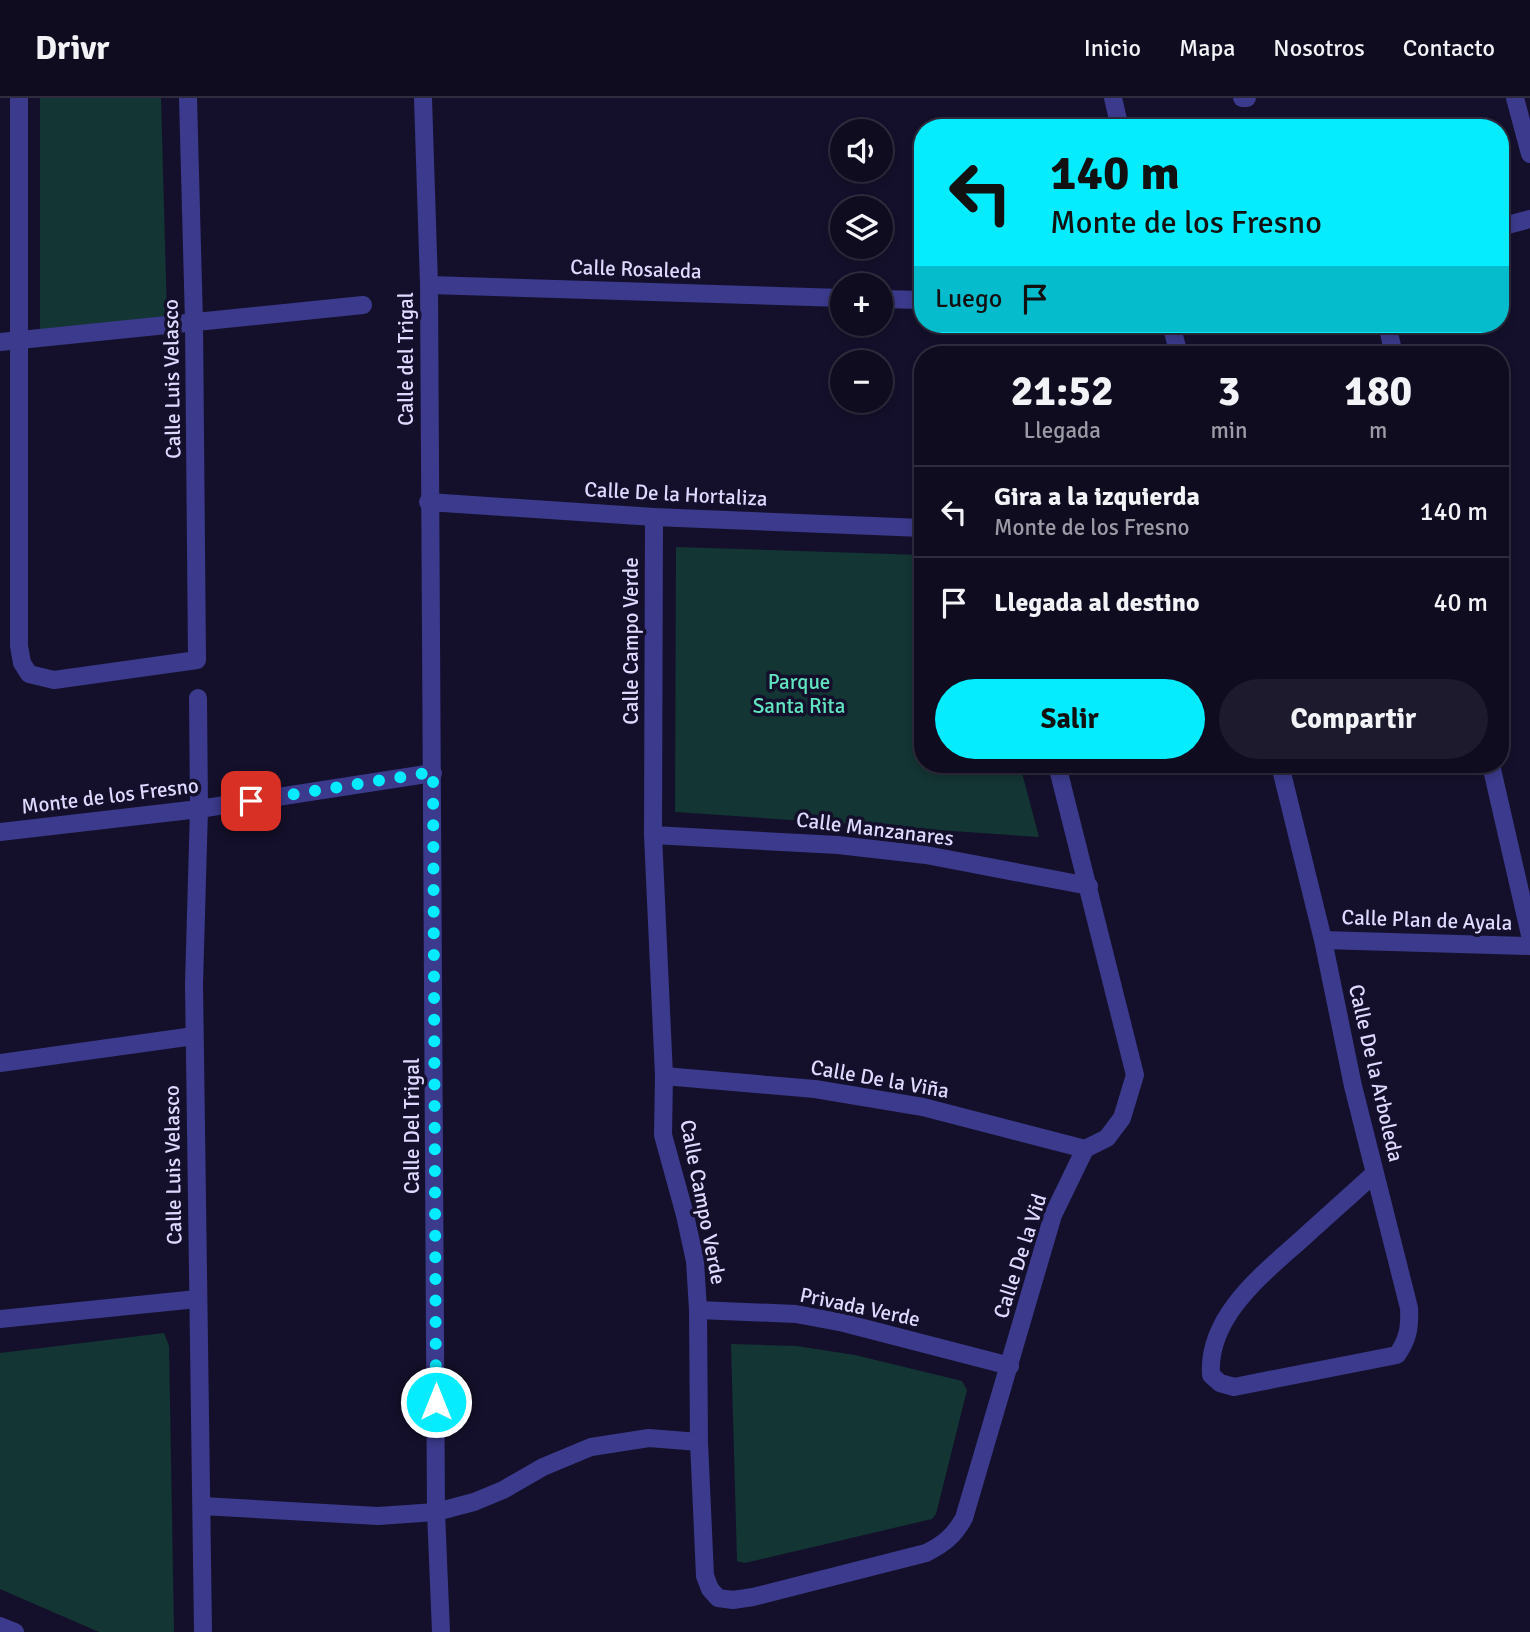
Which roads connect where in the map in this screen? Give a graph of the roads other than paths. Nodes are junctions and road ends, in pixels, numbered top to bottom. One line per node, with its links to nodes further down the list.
1 (19, 98): 18 (street)
2 (188, 98): 17 (street, Calle Luis Velasco)
3 (423, 98): 12 (street, Calle del Trigal)
4 (1112, 98): 8 (street)
5 (1242, 98): 6 (street)
6 (1247, 98)
7 (1515, 98): 9 (street)
8 (1118, 119)
9 (1530, 154)
10 (1530, 219): 11 (street)
11 (1509, 225)
12 (429, 285): 13 (street, Calle Rosaleda); 20 (street, Calle del Trigal)
13 (830, 298)
14 (893, 299): 15 (street)
15 (914, 300)
16 (363, 305): 17 (street)
17 (194, 322): 18 (street); 18 (street, Calle Luis Velasco)
18 (18, 340): 19 (street)
19 (0, 342)
20 (428, 502): 21 (street, Calle De la Hortaliza); 23 (street, Calle del Trigal)
21 (654, 517): 22 (street, Calle De la Hortaliza); 31 (street, Calle Campo Verde)
22 (914, 528)
23 (430, 621): 25 (street, Calle Del Trigal)
24 (198, 698): 29 (street, Calle Luis Velasco)
25 (433, 772): 29 (street, Monte de los Fresno); 47 (street, Calle Del Trigal)
26 (1058, 773): 32 (street, Calle De la Vid)
27 (1282, 773): 34 (street, Calle De la Arboleda)
28 (1493, 773): 33 (street)
29 (199, 809): 30 (street, Monte de los Fresno); 36 (street, Calle Luis Velasco)
30 (0, 832)
31 (653, 835): 32 (street, Calle Manzanares); 38 (street, Calle Campo Verde)
32 (1089, 886): 39 (street, Calle De la Vid)
33 (1530, 935)
34 (1323, 940): 35 (street, Calle Plan de Ayala); 40 (street, Calle De la Arboleda)
35 (1530, 946)
36 (194, 1036): 37 (street); 41 (street, Calle Luis Velasco)
37 (0, 1063)
38 (663, 1076): 39 (street, Calle De la Viña); 42 (street, Calle Campo Verde)
39 (1085, 1150): 44 (street, Calle De la Vid)
40 (1375, 1173): 40 (street, Calle De la Arboleda)
41 (197, 1299): 43 (street); 46 (street, Calle Luis Velasco)
42 (698, 1310): 44 (street, Privada Verde); 45 (street, Calle Campo Verde)
43 (0, 1318)
44 (1010, 1366): 48 (street, Calle De la Vid)
45 (699, 1442): 47 (street); 48 (street, Calle Campo Verde)
46 (201, 1506): 47 (street); 51 (street, Calle Luis Velasco)
47 (436, 1513): 52 (street, Calle Del Trigal)
48 (956, 1532)
49 (0, 1626): 50 (street)
50 (15, 1632)
51 (203, 1632)
52 (441, 1632)

